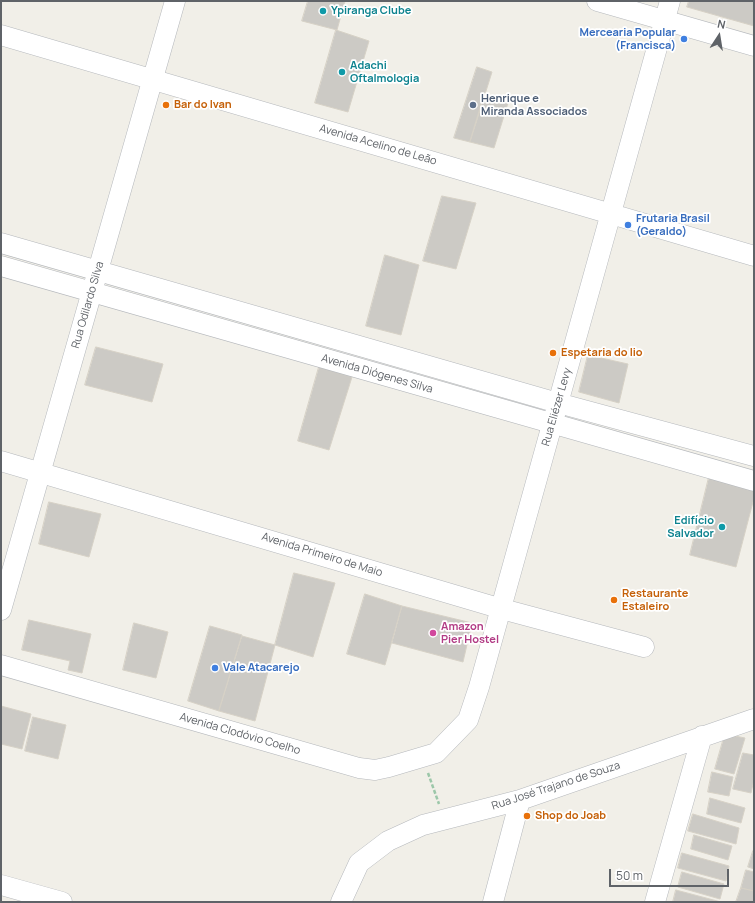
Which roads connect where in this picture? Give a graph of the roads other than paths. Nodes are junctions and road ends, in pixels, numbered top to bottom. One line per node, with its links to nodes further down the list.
1 (175, 1): 7 (street, Rua Odilardo Silva)
2 (597, 1): 4 (street)
3 (670, 1): 4 (street, Rua Eliézer Levy)
4 (664, 20): 6 (street); 8 (street, Rua Eliézer Levy)
5 (1, 35): 7 (street, Avenida Acelino de Leão)
6 (754, 46)
7 (153, 80): 8 (street, Avenida Acelino de Leão); 12 (street, Rua Odilardo Silva)
8 (612, 213): 10 (street, Avenida Acelino de Leão); 14 (street, Rua Eliézer Levy)
9 (1, 242): 12 (street, Avenida Diógenes Silva)
10 (754, 256)
11 (1, 266): 13 (street, Avenida Diógenes Silva)
12 (98, 271): 13 (street, Rua Odilardo Silva); 14 (street, Avenida Diógenes Silva)
13 (92, 292): 15 (street, Avenida Diógenes Silva); 18 (street, Rua Odilardo Silva)
14 (558, 404): 15 (street, Rua Eliézer Levy); 16 (street, Avenida Diógenes Silva)
15 (552, 425): 19 (street, Avenida Diógenes Silva); 20 (street, Rua Eliézer Levy)
16 (754, 456)
17 (1, 461): 18 (street, Avenida Primeiro de Maio)
18 (40, 472): 20 (street, Avenida Primeiro de Maio); 21 (street, Rua Odilardo Silva)
19 (754, 481)
20 (502, 609): 22 (street, Avenida Primeiro de Maio); 24 (street, Rua Eliézer Levy)
21 (1, 610)
22 (644, 647)
23 (1, 665): 24 (street, Avenida Clodóvio Coelho)
24 (468, 720)
25 (753, 720): 26 (street, Rua José Trajano de Souza)
26 (702, 736): 27 (street, Rua José Trajano de Souza); 32 (street)
27 (520, 800): 30 (street, Rua José Trajano de Souza); 31 (street)
28 (1, 885): 29 (street)
29 (62, 902)
30 (341, 902)
31 (493, 902)
32 (655, 902)

